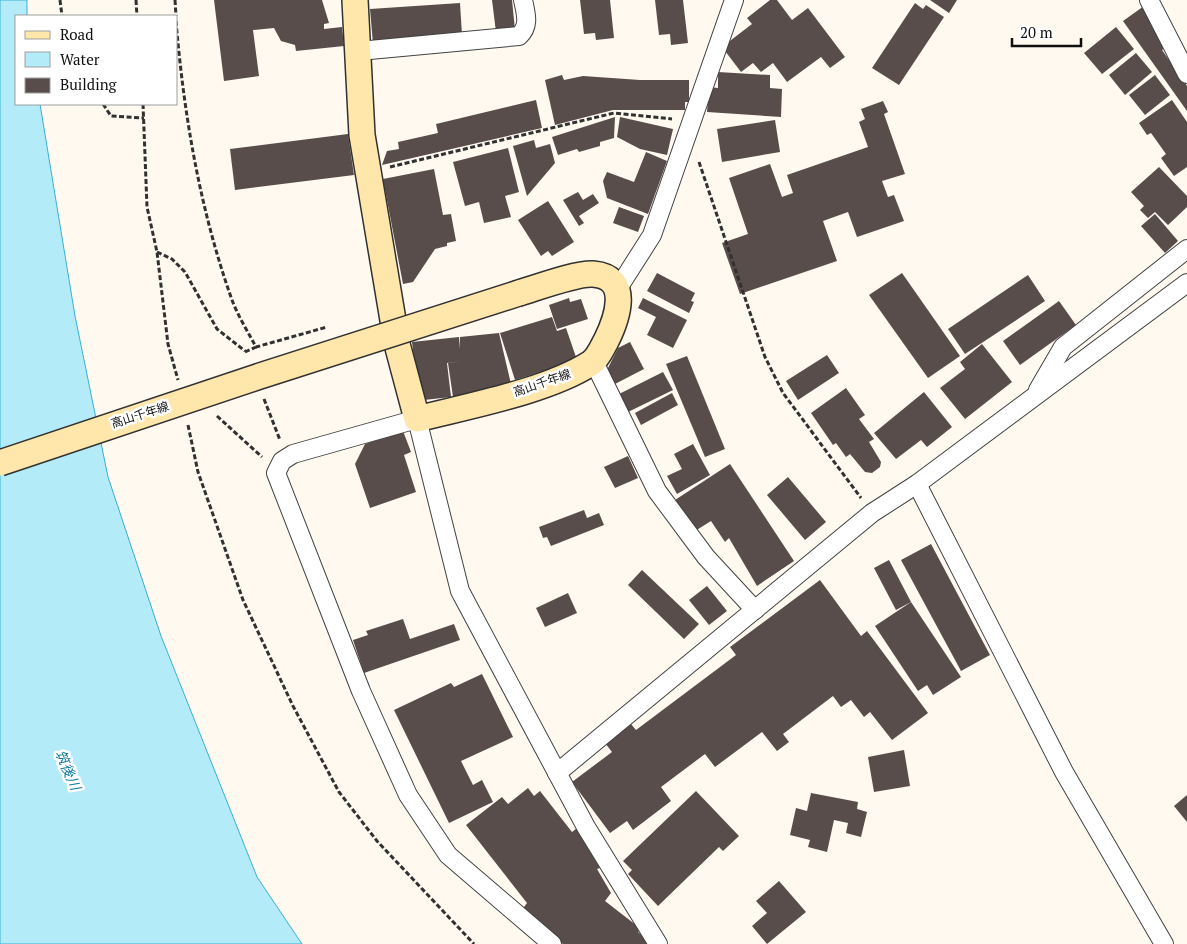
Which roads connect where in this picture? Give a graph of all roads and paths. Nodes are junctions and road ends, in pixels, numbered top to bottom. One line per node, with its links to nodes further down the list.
1 (60, 0): 8 (path)
2 (136, 0): 9 (path)
3 (175, 0): 10 (path)
4 (355, 0): 12 (main road)
5 (524, 0): 12 (street)
6 (734, 0): 17 (street)
7 (1149, 0): 13 (street)
8 (62, 15)
9 (137, 15)
10 (176, 15)
11 (178, 45): 24 (path)
12 (359, 51): 19 (main road)
13 (1187, 74)
14 (104, 105): 16 (path)
15 (143, 105): 16 (path)
16 (144, 118): 21 (path)
17 (692, 123): 18 (street); 19 (path)
18 (683, 149): 23 (street); 35 (path)
19 (369, 172): 31 (main road)
20 (1187, 249): 28 (street)
21 (157, 252): 25 (path); 27 (path)
22 (1187, 283): 28 (street)
23 (617, 290): 26 (main road); 32 (main road, 高山千年線, bridge)
24 (328, 327)
25 (245, 351)
26 (594, 362): 31 (main road, 高山千年線); 36 (street)
27 (179, 382)
28 (1034, 397): 34 (street)
29 (216, 416): 33 (path)
30 (187, 418): 38 (path)
31 (417, 419): 33 (street); 37 (street)
32 (0, 463)
33 (280, 467): 39 (street)
34 (917, 484): 35 (street); 41 (street)
35 (872, 513): 36 (street)
36 (755, 610): 37 (street)
37 (557, 773): 40 (street)
38 (474, 944)
39 (552, 944)
40 (658, 944)
41 (1164, 944)

